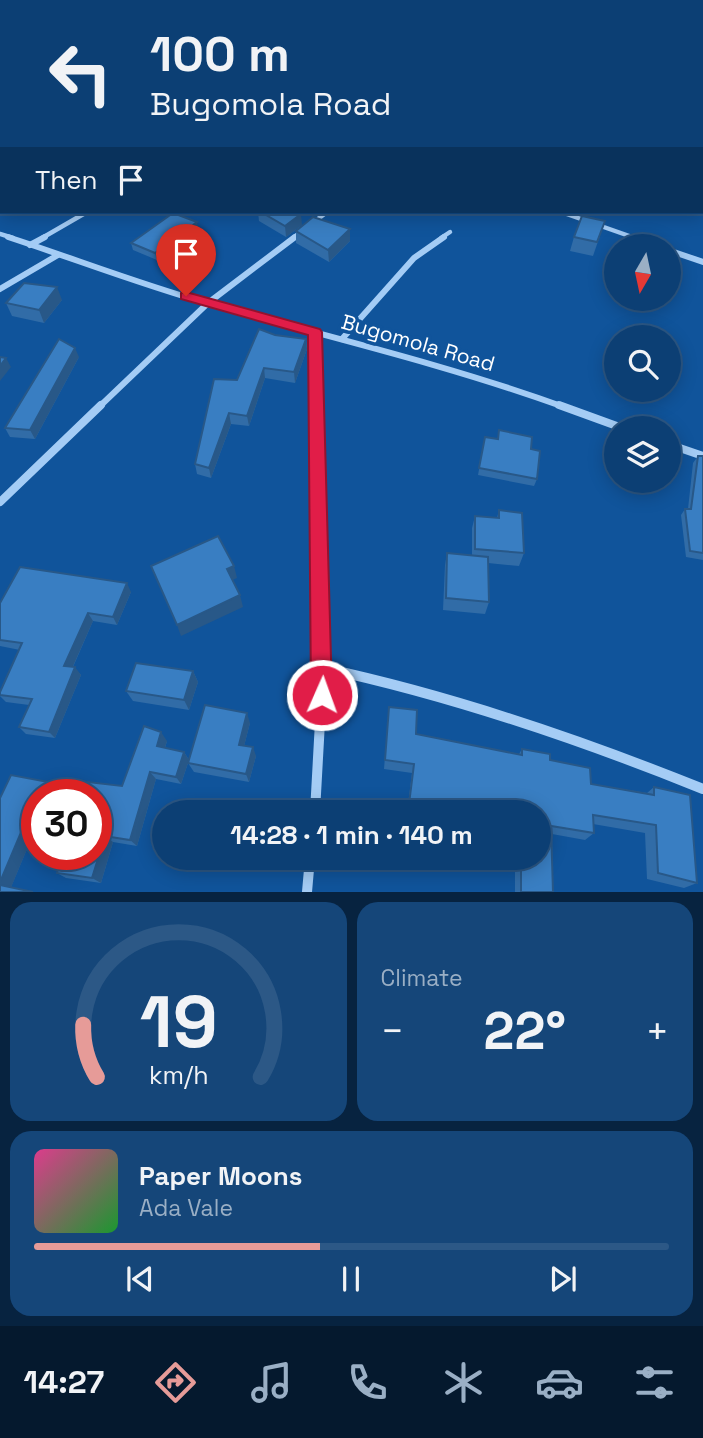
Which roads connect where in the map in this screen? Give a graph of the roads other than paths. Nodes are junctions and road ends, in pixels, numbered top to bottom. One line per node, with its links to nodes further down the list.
1 (84, 214): 7 (street)
2 (324, 214): 12 (street)
3 (567, 214): 6 (street)
4 (450, 232): 14 (street)
5 (0, 234): 7 (street, Bugomola Road)
6 (623, 234)
7 (30, 245): 9 (street, Bugomola Road)
8 (681, 254): 10 (street)
9 (58, 255): 11 (street); 12 (street, Bugomola Road)
10 (703, 262)
11 (0, 289)
12 (208, 303): 13 (street, Bugomola Road); 18 (street)
13 (315, 332): 14 (street, Bugomola Road); 19 (street)
14 (342, 339): 15 (street, Bugomola Road)
15 (604, 421)
16 (681, 448): 17 (street)
17 (703, 456)
18 (0, 502)
19 (323, 668): 20 (street); 21 (street)
20 (703, 789)
21 (316, 800)
22 (309, 870): 23 (street)
23 (307, 892)

